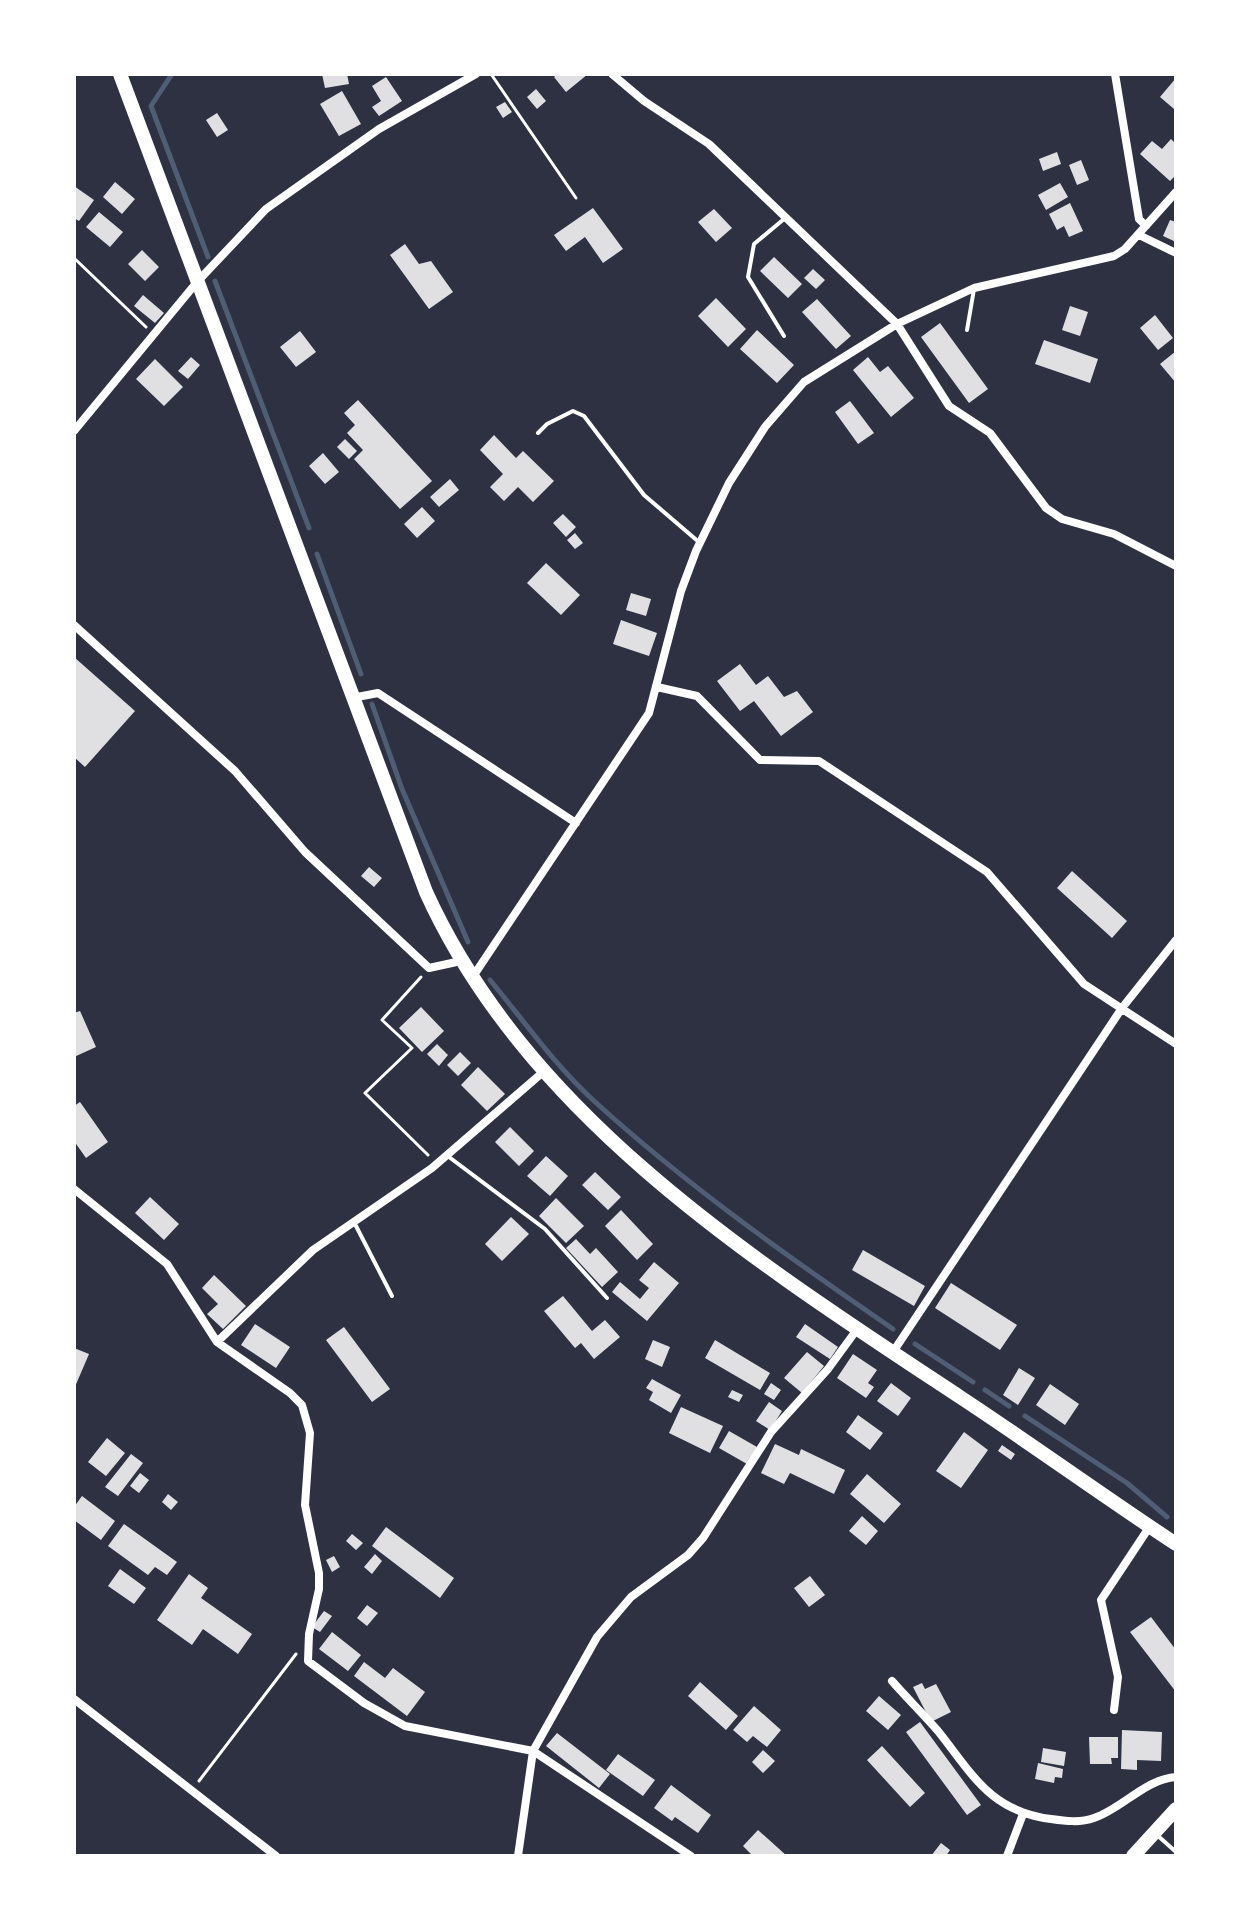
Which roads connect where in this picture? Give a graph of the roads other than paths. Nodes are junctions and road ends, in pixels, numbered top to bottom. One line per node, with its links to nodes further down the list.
1 (120, 74): 10 (main road)
2 (476, 74): 10 (street)
3 (612, 74): 6 (street)
4 (1115, 74): 7 (street)
5 (1176, 192): 7 (street)
6 (786, 218): 12 (street); 14 (lane)
7 (1146, 226): 8 (street)
8 (1139, 235): 9 (street); 11 (street)
9 (1176, 253)
10 (197, 282): 15 (street); 21 (main road)
11 (974, 288): 12 (street); 13 (lane)
12 (897, 324): 17 (street); 18 (street)
13 (967, 330)
14 (784, 336)
15 (74, 431)
16 (538, 433): 17 (lane)
17 (700, 543): 20 (street)
18 (1176, 566)
19 (74, 625): 24 (street)
20 (657, 687): 22 (street); 26 (street)
21 (352, 698): 22 (street); 24 (main road)
22 (576, 823): 25 (street)
23 (1176, 940): 26 (street)
24 (461, 961): 25 (main road)
25 (471, 978): 28 (main road)
26 (1122, 1008): 27 (street); 36 (street)
27 (1176, 1044)
28 (542, 1073): 29 (street); 34 (main road)
29 (447, 1155): 31 (street); 33 (lane)
30 (74, 1189): 35 (street)
31 (354, 1222): 32 (lane); 35 (street)
32 (392, 1296)
33 (607, 1298)
34 (858, 1328): 36 (main road); 42 (street)
35 (217, 1342): 42 (street)
36 (893, 1352): 37 (main road)
37 (1150, 1526): 38 (main road); 41 (street)
38 (1176, 1544)
39 (892, 1681): 45 (street)
40 (74, 1699): 48 (street)
41 (1114, 1710)
42 (533, 1751): 49 (street); 50 (street)
43 (1176, 1777): 45 (street)
44 (1176, 1809): 46 (main road)
45 (1023, 1814): 51 (street)
46 (1156, 1834): 47 (lane); 52 (main road)
47 (1176, 1852)
48 (276, 1856)
49 (518, 1856)
50 (691, 1856)
51 (1007, 1856)
52 (1133, 1856)

